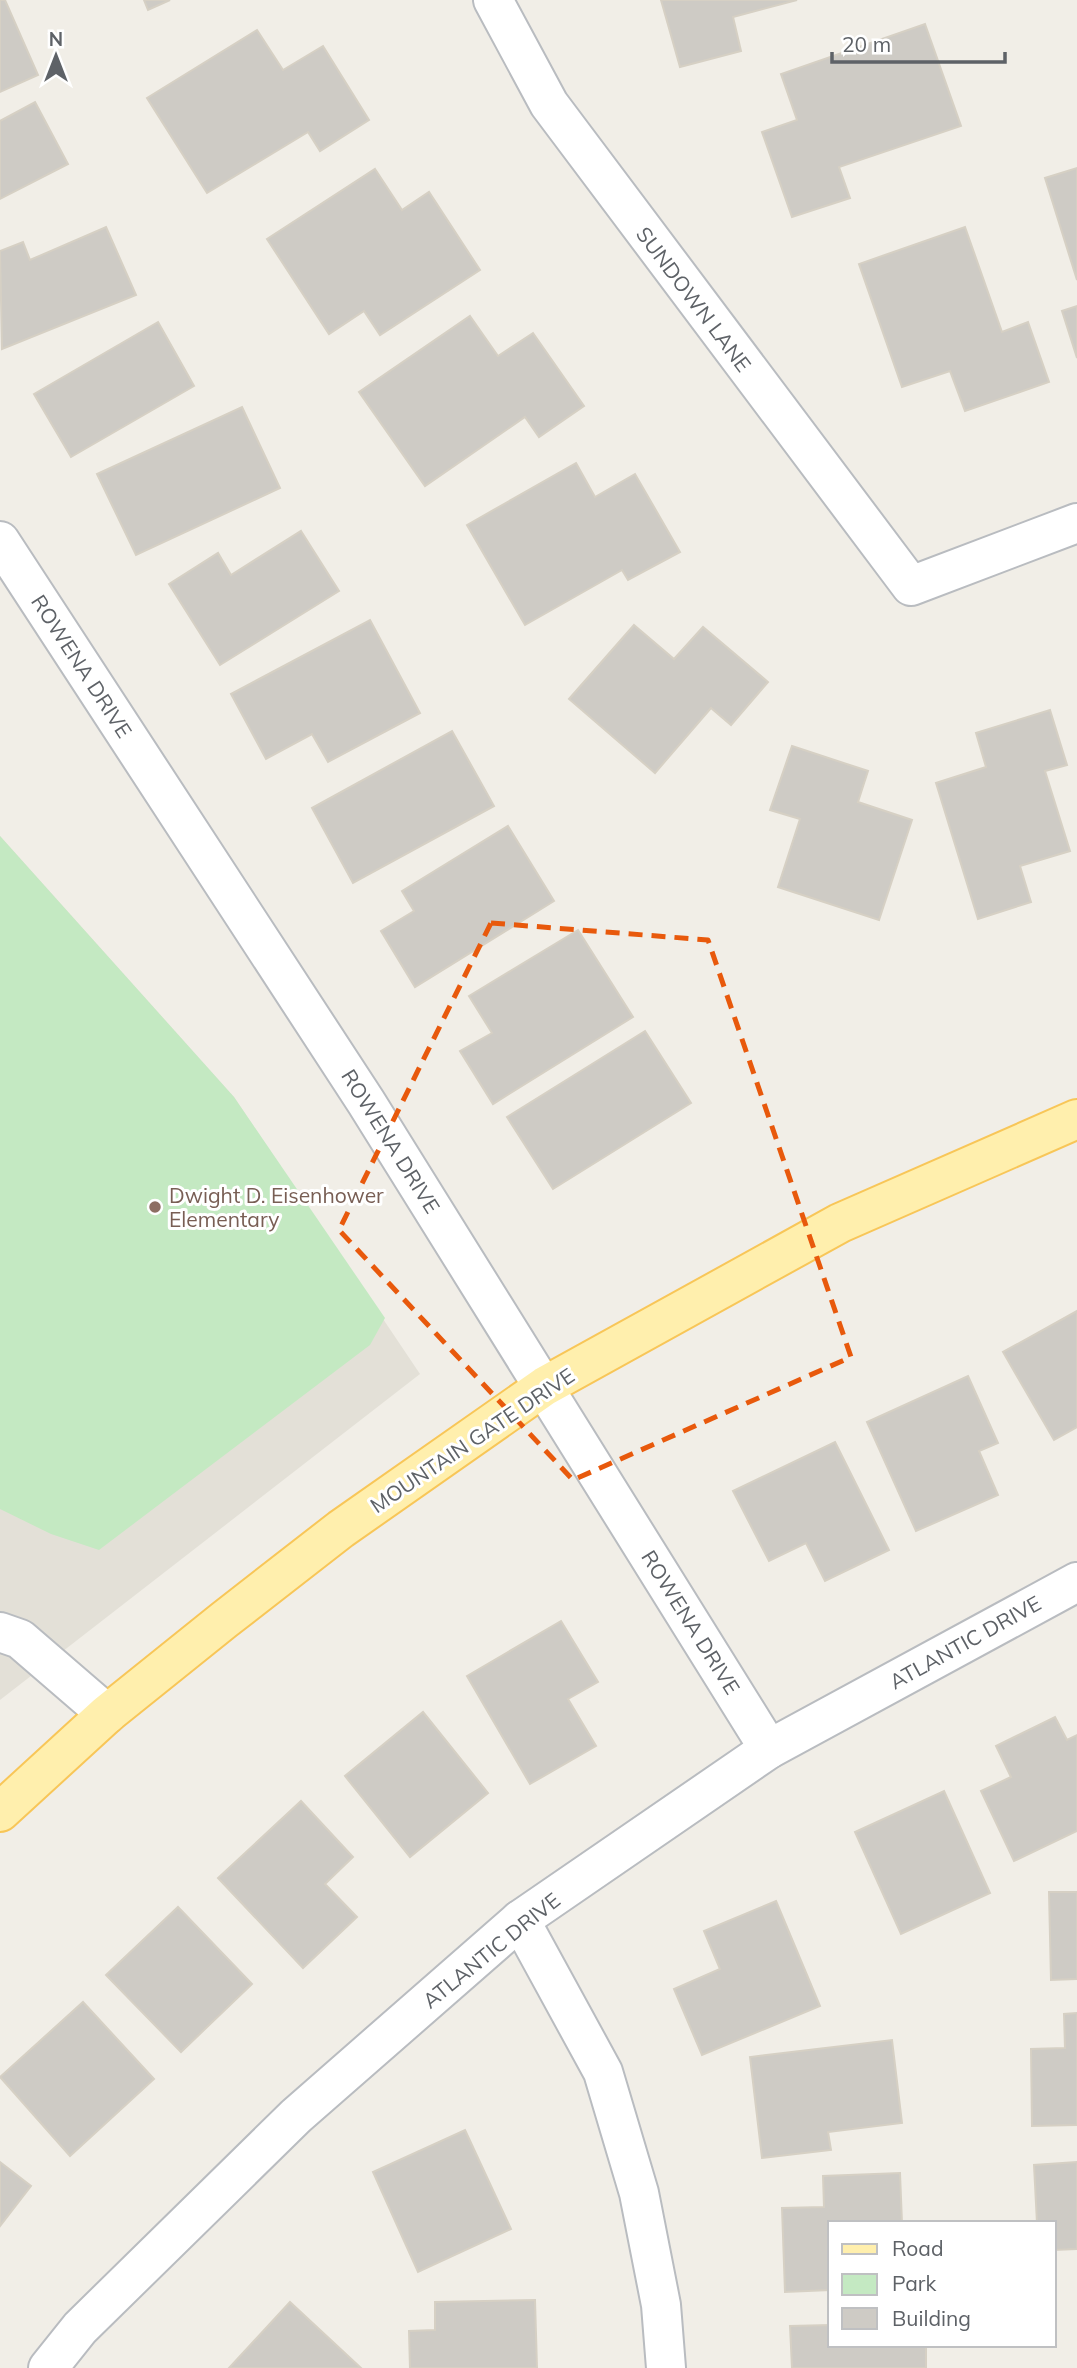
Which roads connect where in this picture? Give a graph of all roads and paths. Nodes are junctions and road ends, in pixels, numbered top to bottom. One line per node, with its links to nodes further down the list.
1 (493, 0): 2 (street, SUNDOWN LANE)
2 (1077, 523)
3 (0, 541): 5 (street, ROWENA DRIVE)
4 (1077, 1119): 5 (main road, MOUNTAIN GATE DRIVE)
5 (545, 1386): 8 (main road, MOUNTAIN GATE DRIVE); 9 (street, ROWENA DRIVE)
6 (1077, 1582): 9 (street, ATLANTIC DRIVE)
7 (0, 1632): 8 (street)
8 (107, 1714): 10 (main road, MOUNTAIN GATE DRIVE)
9 (769, 1749): 11 (street, ATLANTIC DRIVE)
10 (0, 1812)
11 (520, 1920): 12 (street, ATLANTIC DRIVE); 13 (street)
12 (48, 2368)
13 (666, 2368)

